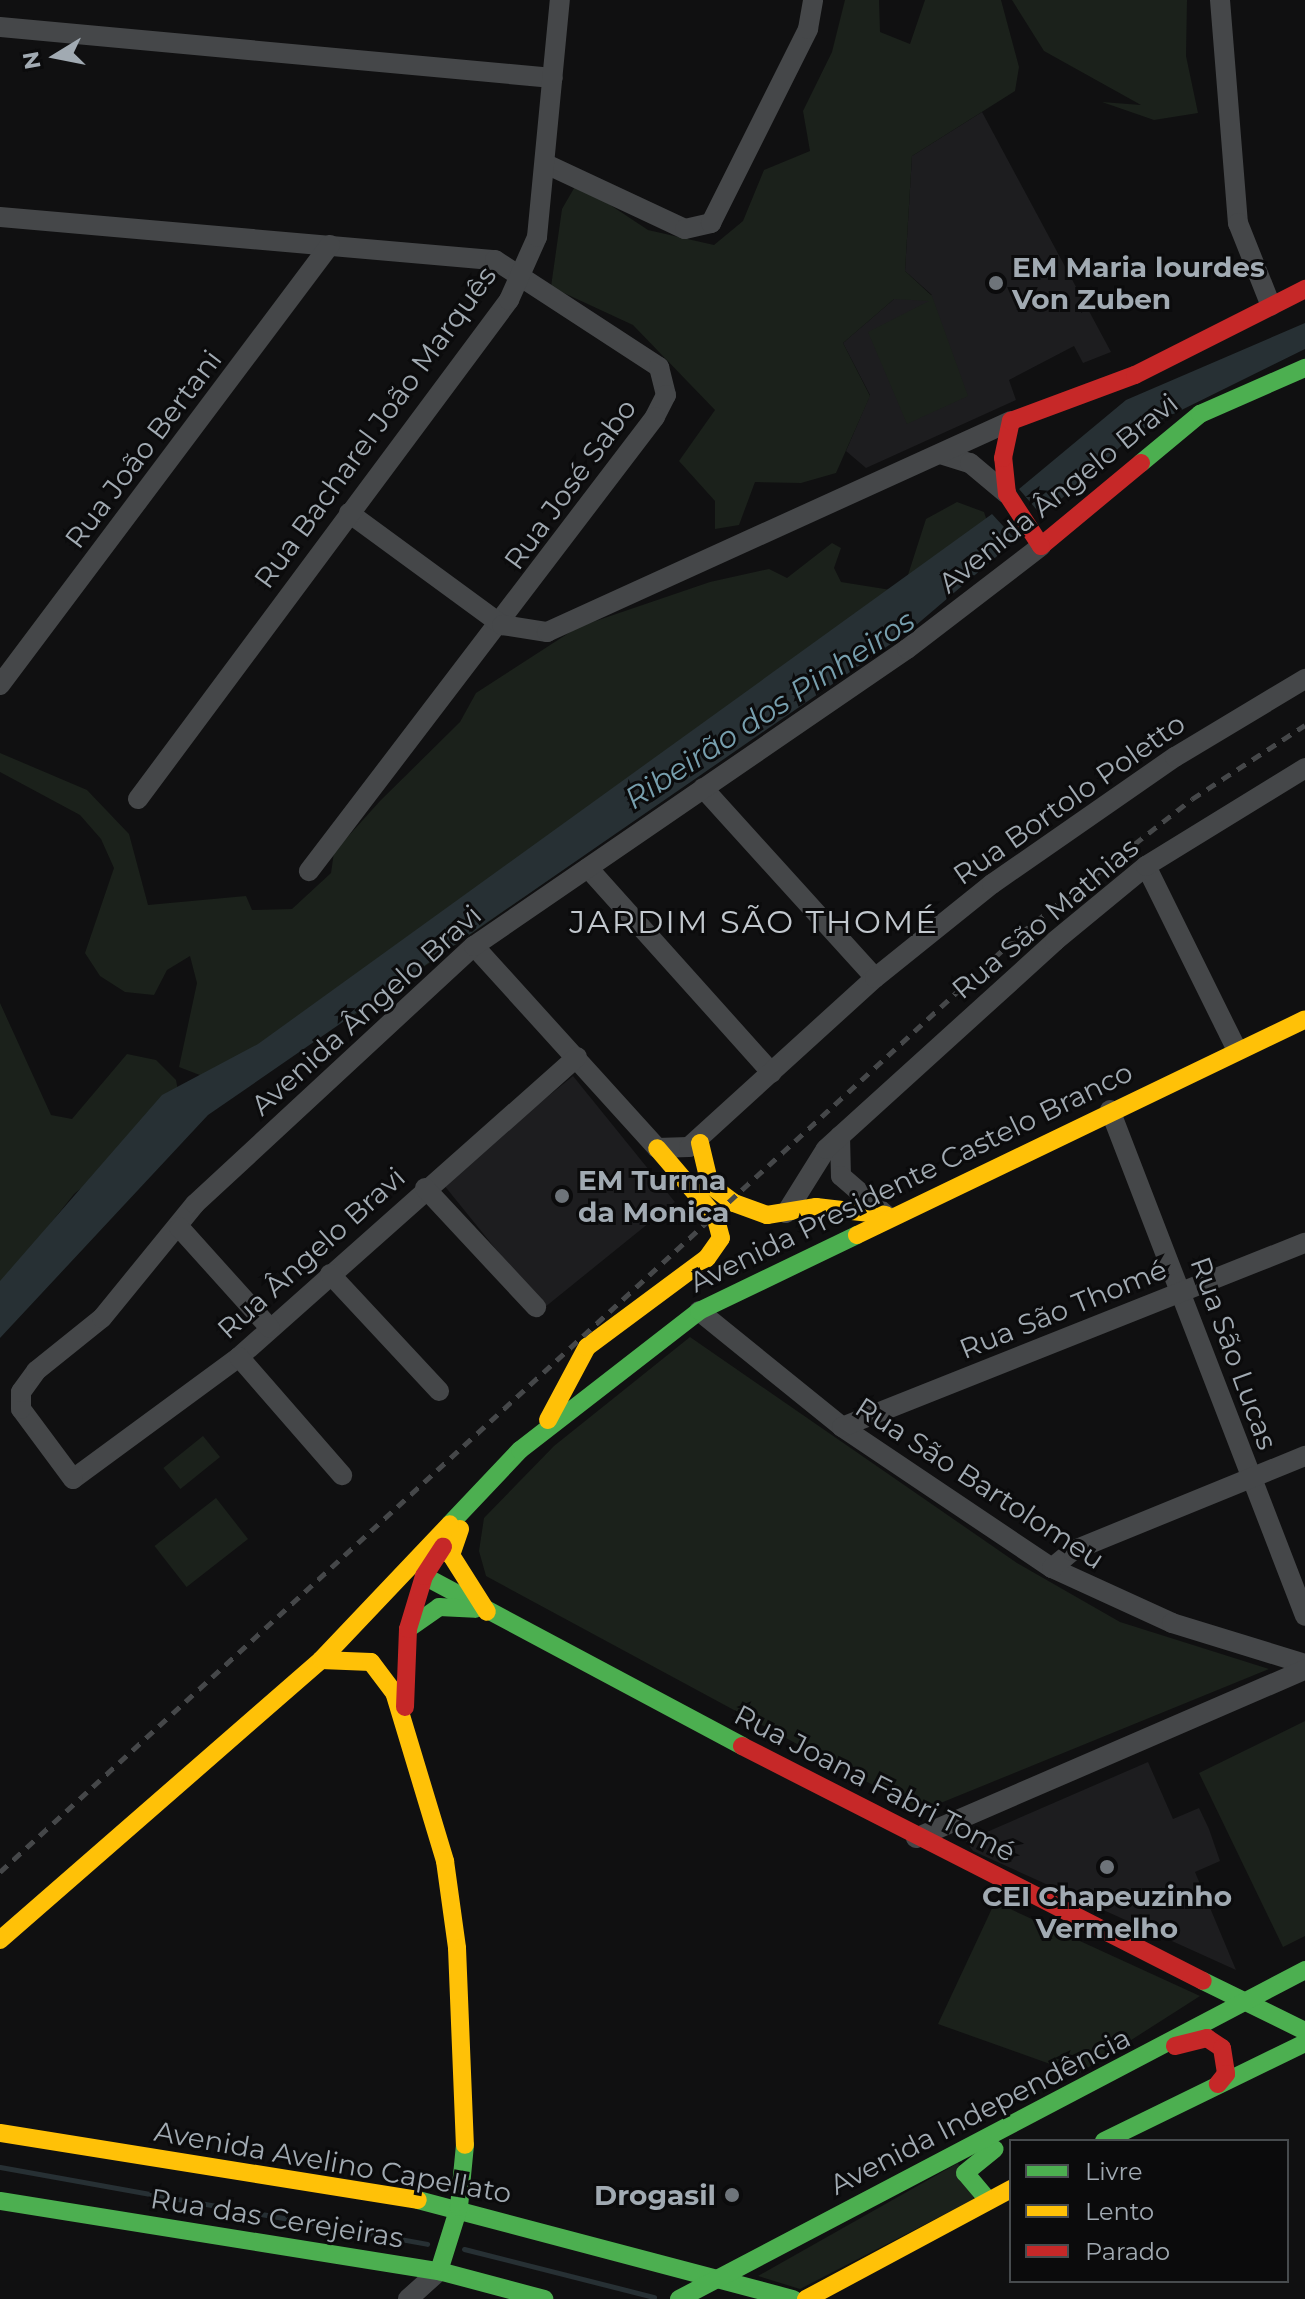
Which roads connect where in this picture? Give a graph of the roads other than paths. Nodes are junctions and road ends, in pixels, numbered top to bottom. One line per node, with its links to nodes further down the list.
1 (560, 0): 5 (street, Rua Bacharel João Marquês)
2 (813, 0): 6 (street)
3 (1220, 0): 11 (street)
4 (0, 27): 5 (street)
5 (553, 78): 6 (street, Rua Bacharel João Marquês)
6 (546, 164): 9 (street, Rua Bacharel João Marquês)
7 (0, 217): 8 (street, Rua José Sabo)
8 (330, 245): 9 (street, Rua José Sabo); 20 (street, Rua João Bertani)
9 (521, 273): 16 (street, Rua Bacharel João Marquês); 18 (street, Rua José Sabo)
10 (1305, 289): 11 (main road)
11 (1271, 306): 13 (main road)
12 (1305, 368): 17 (main road, Avenida Ângelo Bravi)
13 (1011, 421): 14 (street); 15 (main road)
14 (940, 454): 15 (street); 18 (street)
15 (1007, 494): 17 (main road)
16 (349, 513): 18 (street); 23 (street, Rua Bacharel João Marquês)
17 (1041, 546): 22 (street, Avenida Ângelo Bravi)
18 (502, 625): 26 (street, Rua José Sabo)
19 (1305, 679): 28 (street, Rua Bortolo Poletto)
20 (0, 685)
21 (1305, 768): 24 (street, Rua São Mathias)
22 (703, 788): 25 (street, Avenida Ângelo Bravi); 28 (street)
23 (138, 799)
24 (1146, 866): 30 (street); 34 (street, Rua São Mathias)
25 (588, 868): 27 (street, Avenida Ângelo Bravi); 32 (street)
26 (309, 871)
27 (474, 946): 31 (street); 40 (street, Avenida Ângelo Bravi)
28 (875, 978): 32 (street, Rua Bortolo Poletto)
29 (1305, 1019): 30 (main road, Avenida Presidente Castelo Branco)
30 (1237, 1050): 33 (main road, Avenida Presidente Castelo Branco)
31 (577, 1057): 36 (street); 37 (street, Rua Ângelo Bravi)
32 (772, 1073): 35 (street, Rua Bortolo Poletto)
33 (1110, 1110): 39 (main road, Avenida Presidente Castelo Branco); 43 (street, Rua São Lucas)
34 (840, 1136): 38 (street, Rua São Mathias); 39 (street)
35 (700, 1143): 36 (street); 38 (main road)
36 (657, 1148): 50 (main road)
37 (425, 1188): 42 (street, Rua Ângelo Bravi); 44 (street)
38 (786, 1213): 39 (main road)
39 (886, 1215): 45 (main road, Avenida Presidente Castelo Branco)
40 (179, 1227): 46 (street); 54 (street, Avenida Ângelo Bravi)
41 (1305, 1243): 43 (street, Rua São Thomé)
42 (330, 1274): 46 (street, Rua Ângelo Bravi); 48 (street)
43 (1183, 1292): 49 (street, Rua São Thomé); 53 (street, Rua São Lucas)
44 (536, 1307)
45 (699, 1311): 49 (street, Rua São Bartolomeu); 50 (main road, Avenida Presidente Castelo Branco)
46 (270, 1328): 47 (street, Rua Ângelo Bravi)
47 (239, 1357): 52 (street); 54 (street, Rua Ângelo Bravi)
48 (439, 1391)
49 (842, 1427): 57 (street, Rua São Bartolomeu)
50 (543, 1431): 55 (main road, Avenida Presidente Castelo Branco)
51 (1305, 1456): 53 (street)
52 (342, 1475)
53 (1251, 1478): 57 (street); 60 (street, Rua São Lucas)
54 (73, 1479)
55 (466, 1512): 56 (main road, Avenida Presidente Castelo Branco); 58 (main road); 59 (main road)
56 (428, 1544): 58 (main road); 62 (main road, Avenida Presidente Castelo Branco)
57 (1052, 1568): 63 (street, Rua São Bartolomeu)
58 (424, 1576): 59 (main road, Rua Joana Fabri Tomé); 61 (main road)
59 (487, 1612): 61 (main road); 65 (main road, Rua Joana Fabri Tomé)
60 (1305, 1616)
61 (408, 1629): 64 (main road)
62 (321, 1660): 64 (main road); 66 (main road, Avenida Presidente Castelo Branco)
63 (1305, 1667): 65 (street)
64 (408, 1729): 79 (main road)
65 (916, 1838): 68 (main road, Rua Joana Fabri Tomé)
66 (0, 1940)
67 (1305, 1970): 68 (main road, Avenida Independência)
68 (1246, 2001): 69 (main road, Rua Joana Fabri Tomé); 71 (main road, Avenida Independência)
69 (1305, 2031)
70 (1305, 2043): 72 (main road)
71 (1164, 2048): 72 (main road); 73 (main road, Avenida Independência)
72 (1218, 2084): 75 (main road)
73 (1029, 2118): 77 (main road); 82 (main road, Avenida Independência)
74 (0, 2133): 79 (main road, Avenida Avelino Capellato)
75 (1108, 2139)
76 (1009, 2190): 77 (main road)
77 (988, 2200): 88 (main road)
78 (0, 2201): 80 (main road, Rua das Cerejeiras)
79 (459, 2207): 81 (main road); 82 (main road, Avenida Avelino Capellato)
80 (392, 2265): 81 (main road, Rua das Cerejeiras); 83 (street)
81 (439, 2271): 84 (street); 85 (main road, Rua das Cerejeiras)
82 (716, 2278): 86 (main road, Avenida Independência); 87 (main road, Avenida Avelino Capellato)
83 (399, 2299)
84 (408, 2299)
85 (544, 2299)
86 (679, 2299)
87 (793, 2299)
88 (806, 2299)

